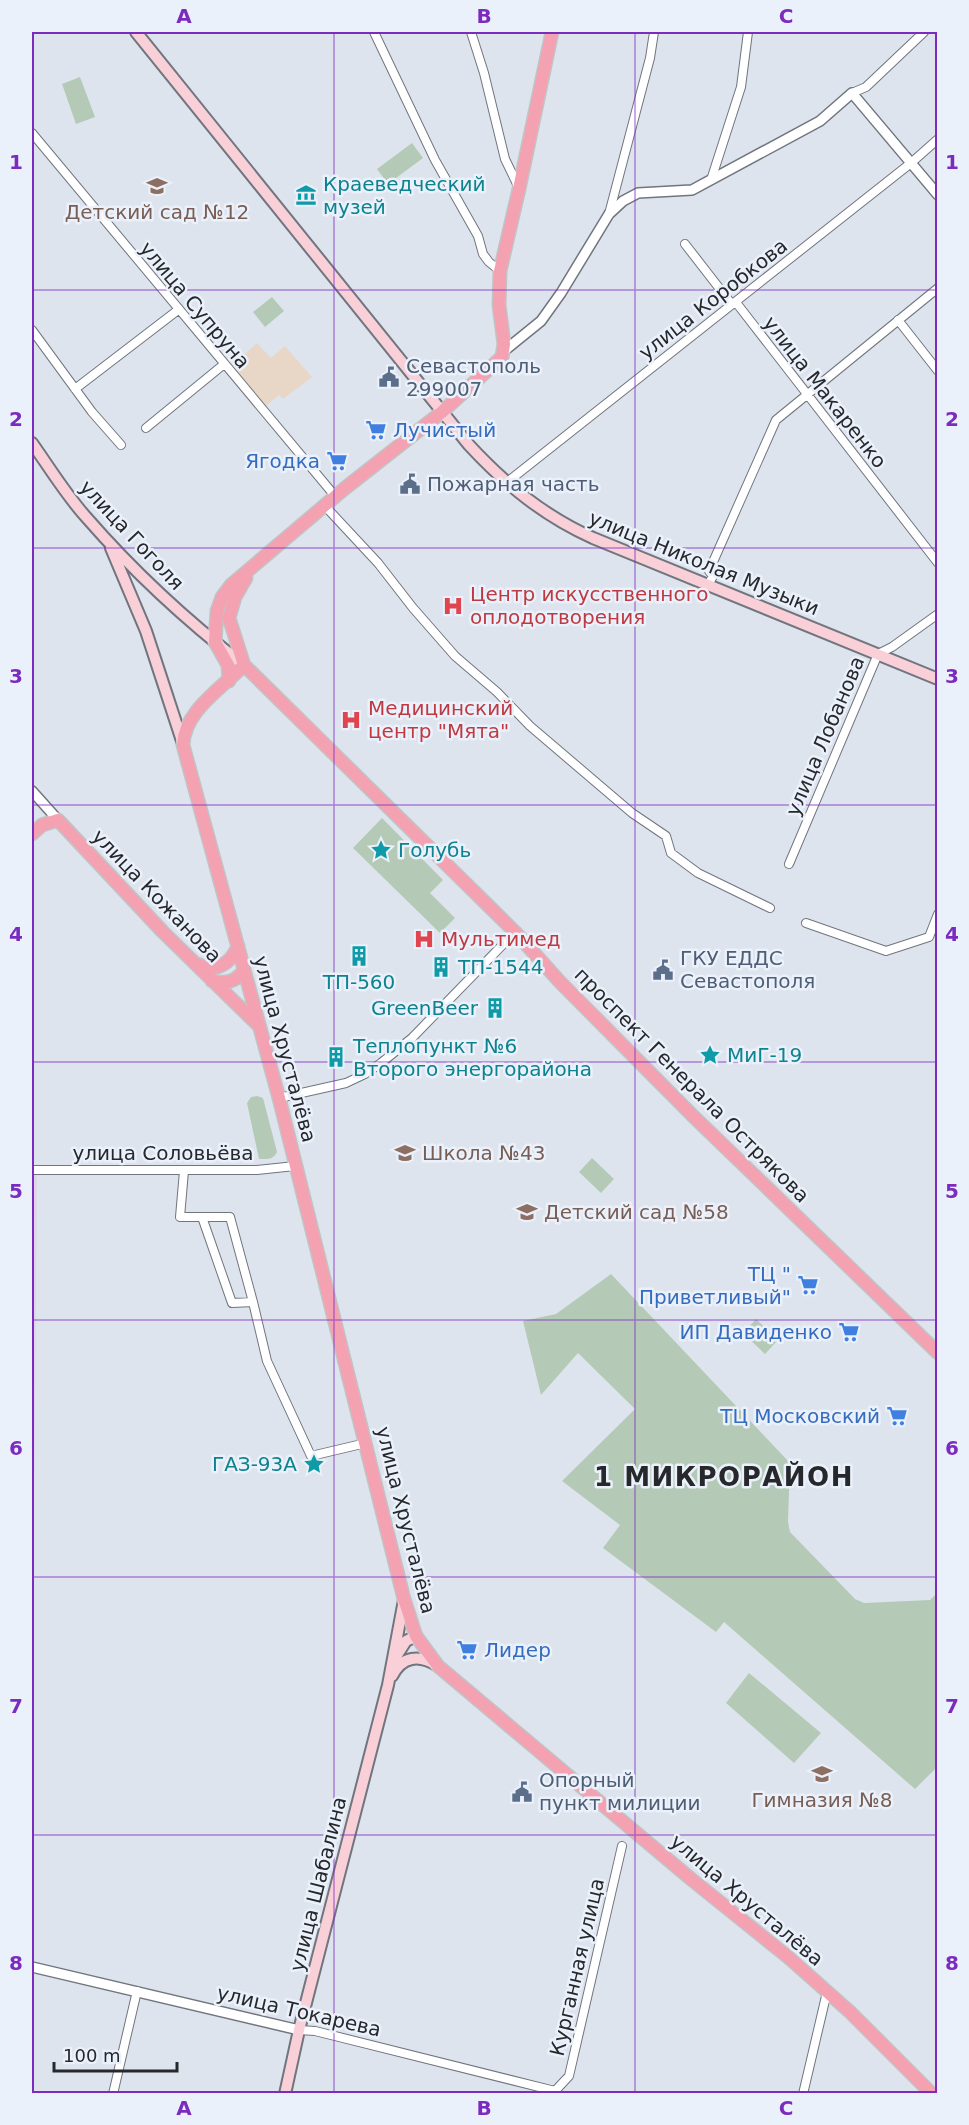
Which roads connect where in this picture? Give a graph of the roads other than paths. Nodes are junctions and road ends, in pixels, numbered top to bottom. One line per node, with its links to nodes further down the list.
1 (136, 32): 28 (main road, улица Николая Музыки)
2 (374, 32): 17 (street)
3 (471, 32): 13 (street)
4 (552, 32): 13 (main road)
5 (654, 32): 15 (street)
6 (748, 32): 12 (street)
7 (924, 32): 8 (street)
8 (852, 93): 11 (street); 12 (street)
9 (32, 133): 20 (street, улица Супруна)
10 (938, 139): 11 (street, улица Коробкова)
11 (911, 163): 14 (street); 19 (street, улица Коробкова)
12 (711, 180): 15 (street)
13 (519, 189): 17 (main road)
14 (938, 195)
15 (609, 214): 23 (street)
16 (685, 244): 19 (street, улица Макаренко)
17 (500, 272): 23 (main road)
18 (938, 288): 21 (street)
19 (735, 304): 27 (street, улица Макаренко); 32 (street, улица Коробкова)
20 (178, 310): 24 (street, улица Супруна); 26 (street)
21 (898, 320): 25 (street); 27 (street)
22 (32, 330): 26 (street)
23 (504, 351): 28 (main road)
24 (223, 365): 29 (street); 33 (street, улица Супруна)
25 (938, 371)
26 (75, 389): 31 (street)
27 (805, 394): 36 (street, улица Макаренко); 38 (street)
28 (442, 412): 32 (main road, улица Николая Музыки); 33 (main road)
29 (146, 428)
30 (32, 443): 35 (main road, улица Гоголя)
31 (121, 445)
32 (506, 483): 38 (main road, улица Николая Музыки)
33 (334, 496): 34 (main road)
34 (324, 505): 37 (main road); 55 (street)
35 (102, 535): 41 (main road, улица Гоголя); 48 (main road, улица Хрусталёва)
36 (938, 563)
37 (255, 565): 40 (main road); 42 (main road)
38 (708, 585): 44 (main road, улица Николая Музыки)
39 (938, 614): 44 (street, улица Лобанова)
40 (229, 618): 42 (main road); 45 (main road)
41 (197, 626): 42 (main road); 43 (main road, улица Гоголя)
42 (217, 626): 43 (main road)
43 (215, 642): 45 (main road, улица Гоголя); 47 (main road)
44 (878, 654): 46 (main road, улица Николая Музыки); 54 (street, улица Лобанова)
45 (244, 665): 47 (main road); 58 (main road, проспект Генерала Острякова)
46 (938, 679)
47 (229, 681): 48 (main road)
48 (183, 745): 59 (main road, улица Хрусталёва)
49 (32, 791): 50 (street, улица Кожанова)
50 (49, 810): 51 (street, улица Кожанова); 52 (street)
51 (58, 820): 52 (main road); 60 (main road, улица Кожанова)
52 (42, 825): 53 (main road)
53 (32, 834)
54 (789, 864)
55 (770, 908)
56 (938, 914): 57 (street)
57 (806, 923)
58 (514, 932): 64 (street); 70 (main road, проспект Генерала Острякова)
59 (238, 946): 60 (main road); 61 (main road, улица Хрусталёва)
60 (193, 962): 62 (main road, улица Кожанова)
61 (244, 970): 62 (main road); 63 (main road, улица Хрусталёва)
62 (212, 981): 63 (main road, улица Кожанова)
63 (258, 1024): 64 (main road, улица Хрусталёва)
64 (279, 1098): 65 (main road, улица Хрусталёва)
65 (295, 1166): 67 (street, улица Соловьёва); 71 (main road, улица Хрусталёва)
66 (32, 1170): 67 (street, улица Соловьёва)
67 (184, 1171): 68 (street)
68 (202, 1217): 69 (street); 69 (street)
69 (253, 1302): 71 (street)
70 (938, 1353)
71 (366, 1443): 72 (main road, улица Хрусталёва)
72 (404, 1599): 73 (main road, улица Хрусталёва); 74 (main road, улица Шабалина)
73 (416, 1636): 74 (main road, улица Шабалина); 75 (main road, улица Хрусталёва)
74 (393, 1660): 76 (main road, улица Шабалина)
75 (438, 1666): 76 (main road, улица Шабалина); 80 (main road, улица Хрусталёва)
76 (388, 1685): 81 (main road, улица Шабалина)
77 (622, 1846): 82 (street, Курганная улица)
78 (32, 1967): 79 (street, улица Токарева)
79 (137, 1991): 81 (street, улица Токарева); 83 (street)
80 (827, 1992): 85 (street); 86 (main road, улица Хрусталёва)
81 (299, 2030): 82 (street, улица Токарева); 84 (main road, улица Шабалина)
82 (556, 2092)
83 (113, 2094)
84 (285, 2094)
85 (803, 2094)
86 (932, 2094)

